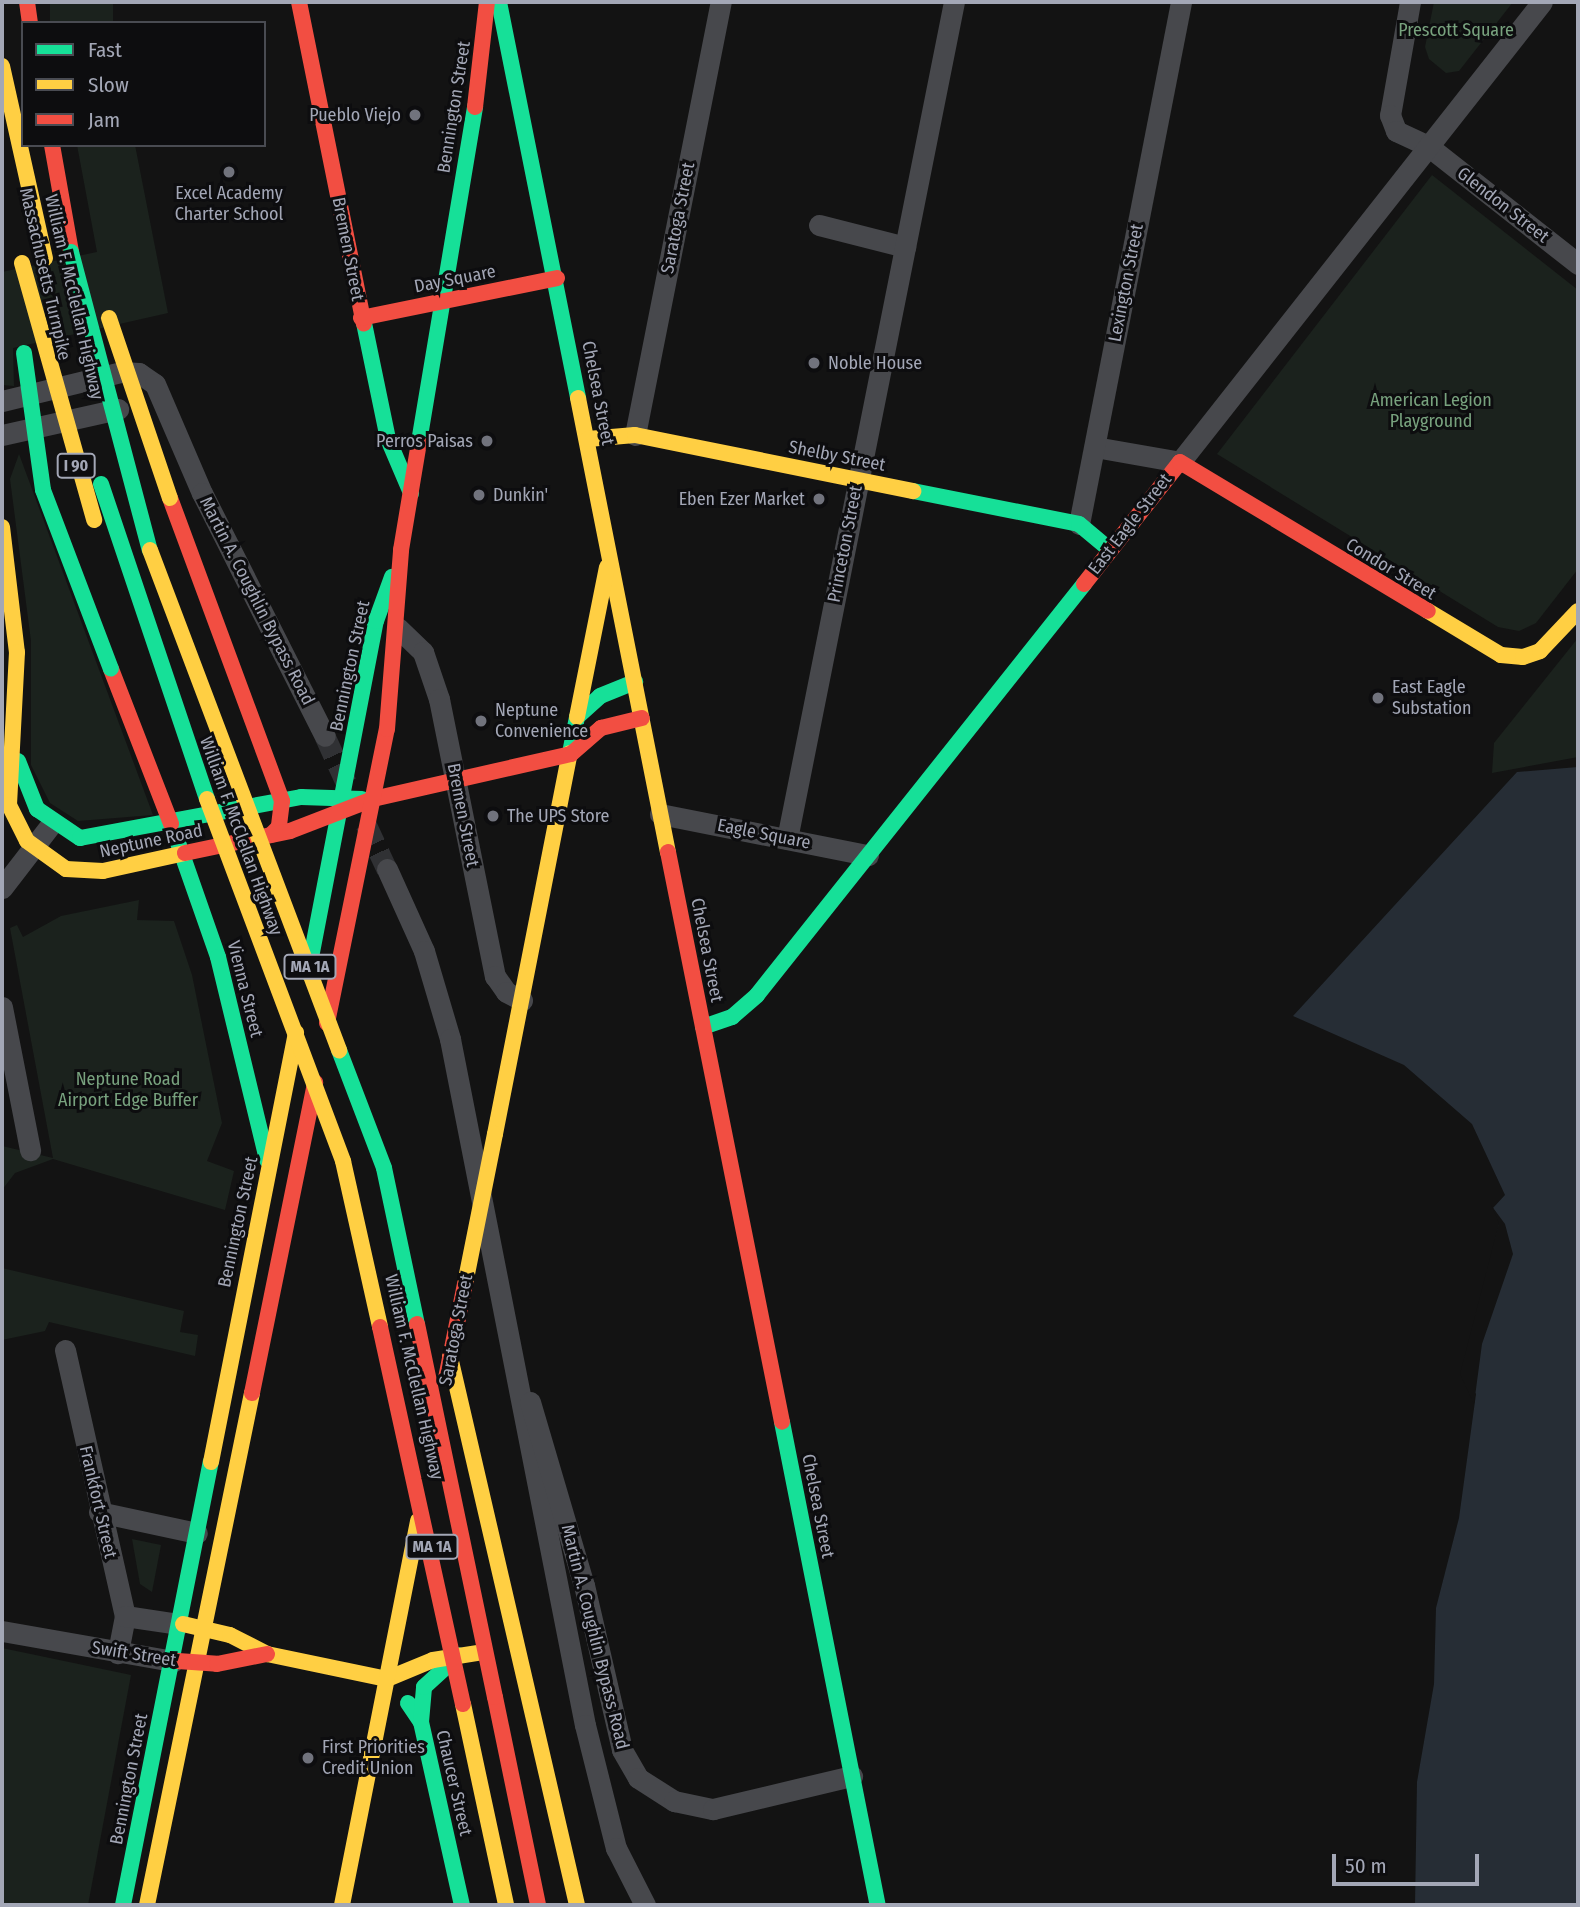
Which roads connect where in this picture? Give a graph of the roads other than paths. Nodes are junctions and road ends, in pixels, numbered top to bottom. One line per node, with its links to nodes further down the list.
1 (27, 2): 10 (main road)
2 (299, 2): 23 (main road, Bremen Street)
3 (487, 2): 22 (main road, Bennington Street)
4 (499, 2): 20 (main road, Chelsea Street)
5 (721, 2): 27 (street, Saratoga Street)
6 (954, 2): 16 (street, Princeton Street)
7 (1181, 2): 29 (street, Lexington Street)
8 (1410, 2): 12 (street, Glendon Street)
9 (1542, 2): 12 (street, East Eagle Street)
10 (30, 21)
11 (2, 66): 21 (main road, William F. McClellan Highway)
12 (1428, 146): 19 (street, Glendon Street); 30 (street, East Eagle Street)
13 (52, 147): 17 (main road, William F. McClellan Highway)
14 (819, 225): 16 (street)
15 (17, 240): 18 (main road)
16 (905, 247): 32 (street, Princeton Street)
17 (75, 252): 48 (main road, bridge); 94 (main road, William F. McClellan Highway / MA 1A, bridge)
18 (20, 263): 41 (main road, Massachusetts Turnpike / I 90, bridge); 50 (main road, Vienna Street, bridge)
19 (1578, 264)
20 (557, 278): 22 (main road, Day Square); 28 (main road, Chelsea Street)
21 (50, 282)
22 (443, 302): 23 (main road, Day Square); 33 (main road, Bennington Street)
23 (361, 318): 33 (main road, Bremen Street)
24 (71, 368): 41 (main road, William F. McClellan Highway / MA 1A, bridge)
25 (2, 401): 31 (street, Martin A. Coughlin Bypass Road)
26 (2, 435): 31 (street, Martin A. Coughlin Bypass Road)
27 (635, 435): 28 (main road, Shelby Street); 32 (main road, Shelby Street)
28 (587, 439): 38 (main road, Chelsea Street)
29 (1095, 447): 30 (street); 34 (street, Lexington Street)
30 (1180, 462): 37 (main road, East Eagle Street); 39 (main road, Condor Street)
31 (190, 466): 45 (street, Martin A. Coughlin Bypass Road)
32 (858, 480): 34 (main road, Shelby Street); 58 (street, Princeton Street)
33 (411, 493): 36 (main road, Bennington Street)
34 (1079, 524): 37 (main road)
35 (2, 527): 46 (main road)
36 (401, 550): 40 (main road, Bennington Street); 53 (main road, Bennington Street)
37 (1110, 550): 61 (main road, East Eagle Street)
38 (610, 553): 42 (main road, Chelsea Street); 43 (main road, Saratoga Street)
39 (1578, 611)
40 (398, 628): 49 (street, Bremen Street); 51 (main road, Bennington Street)
41 (156, 659): 93 (main road, William F. McClellan Highway / MA 1A, bridge)
42 (635, 682): 43 (main road); 44 (main road, Chelsea Street)
43 (578, 717): 47 (main road, Saratoga Street)
44 (642, 718): 47 (main road); 54 (main road, Chelsea Street)
45 (325, 736)
46 (15, 751): 55 (main road, Neptune Road); 59 (main road, Neptune Road)
47 (571, 754): 49 (main road, Neptune Road); 64 (main road, Saratoga Street)
48 (265, 755): 50 (main road); 52 (main road)
49 (456, 779): 51 (main road, Neptune Road); 64 (street, Bremen Street)
50 (157, 790): 56 (main road, Vienna Street)
51 (373, 799): 53 (main road, Neptune Road); 73 (main road, Bennington Street)
52 (282, 801): 53 (main road, Neptune Road); 56 (main road, Neptune Road); 57 (main road)
53 (341, 806): 57 (main road, Neptune Road); 68 (main road, Bennington Street)
54 (660, 814): 58 (street, Eagle Square); 66 (main road, Chelsea Street)
55 (52, 823): 56 (main road, Neptune Road); 59 (street)
56 (170, 824): 60 (main road, Vienna Street)
57 (271, 835): 60 (main road, Neptune Road)
58 (787, 839): 61 (street, Eagle Square)
59 (33, 848): 60 (main road, Neptune Road); 63 (street)
60 (183, 855): 68 (main road, Vienna Street)
61 (867, 855): 66 (main road, East Eagle Street)
62 (387, 869): 71 (street, Martin A. Coughlin Bypass Road)
63 (2, 888)
64 (522, 1000): 70 (main road, Saratoga Street, bridge)
65 (2, 1007): 67 (street)
66 (703, 1027): 88 (main road, Chelsea Street)
67 (30, 1150)
68 (269, 1168): 72 (main road, Bennington Street)
69 (65, 1350): 74 (street, Frankfort Street)
70 (450, 1357): 85 (main road, Saratoga Street); 86 (main road)
71 (514, 1358): 88 (street, Martin A. Coughlin Bypass Road); 96 (street, Martin A. Coughlin Bypass Road)
72 (208, 1472): 73 (main road); 75 (main road, Bennington Street)
73 (234, 1476): 78 (main road, Bennington Street)
74 (99, 1512): 75 (street); 76 (street, Frankfort Street)
75 (197, 1533): 77 (main road, Bennington Street)
76 (125, 1616): 77 (street, Swift Street); 81 (street, Frankfort Street)
77 (179, 1624): 78 (main road, Swift Street); 83 (main road, Bennington Street)
78 (203, 1627): 82 (main road, Swift Street); 84 (main road, Bennington Street)
79 (2, 1631): 81 (street, Swift Street)
80 (464, 1652): 85 (main road); 86 (main road); 87 (main road)
81 (118, 1653): 83 (street, Swift Street)
82 (267, 1654): 84 (main road, Swift Street); 85 (main road, Swift Street)
83 (173, 1661): 84 (main road, Swift Street); 89 (main road, Bennington Street)
84 (196, 1663): 90 (main road, Bennington Street)
85 (387, 1679): 87 (main road, Chaucer Street); 91 (main road, Saratoga Street)
86 (526, 1690): 95 (main road)
87 (421, 1723): 92 (main road, Chaucer Street)
88 (852, 1776): 97 (main road, Chelsea Street)
89 (123, 1905)
90 (147, 1905)
91 (342, 1905)
92 (462, 1905)
93 (506, 1905)
94 (538, 1905)
95 (577, 1905)
96 (645, 1905)
97 (878, 1905)

